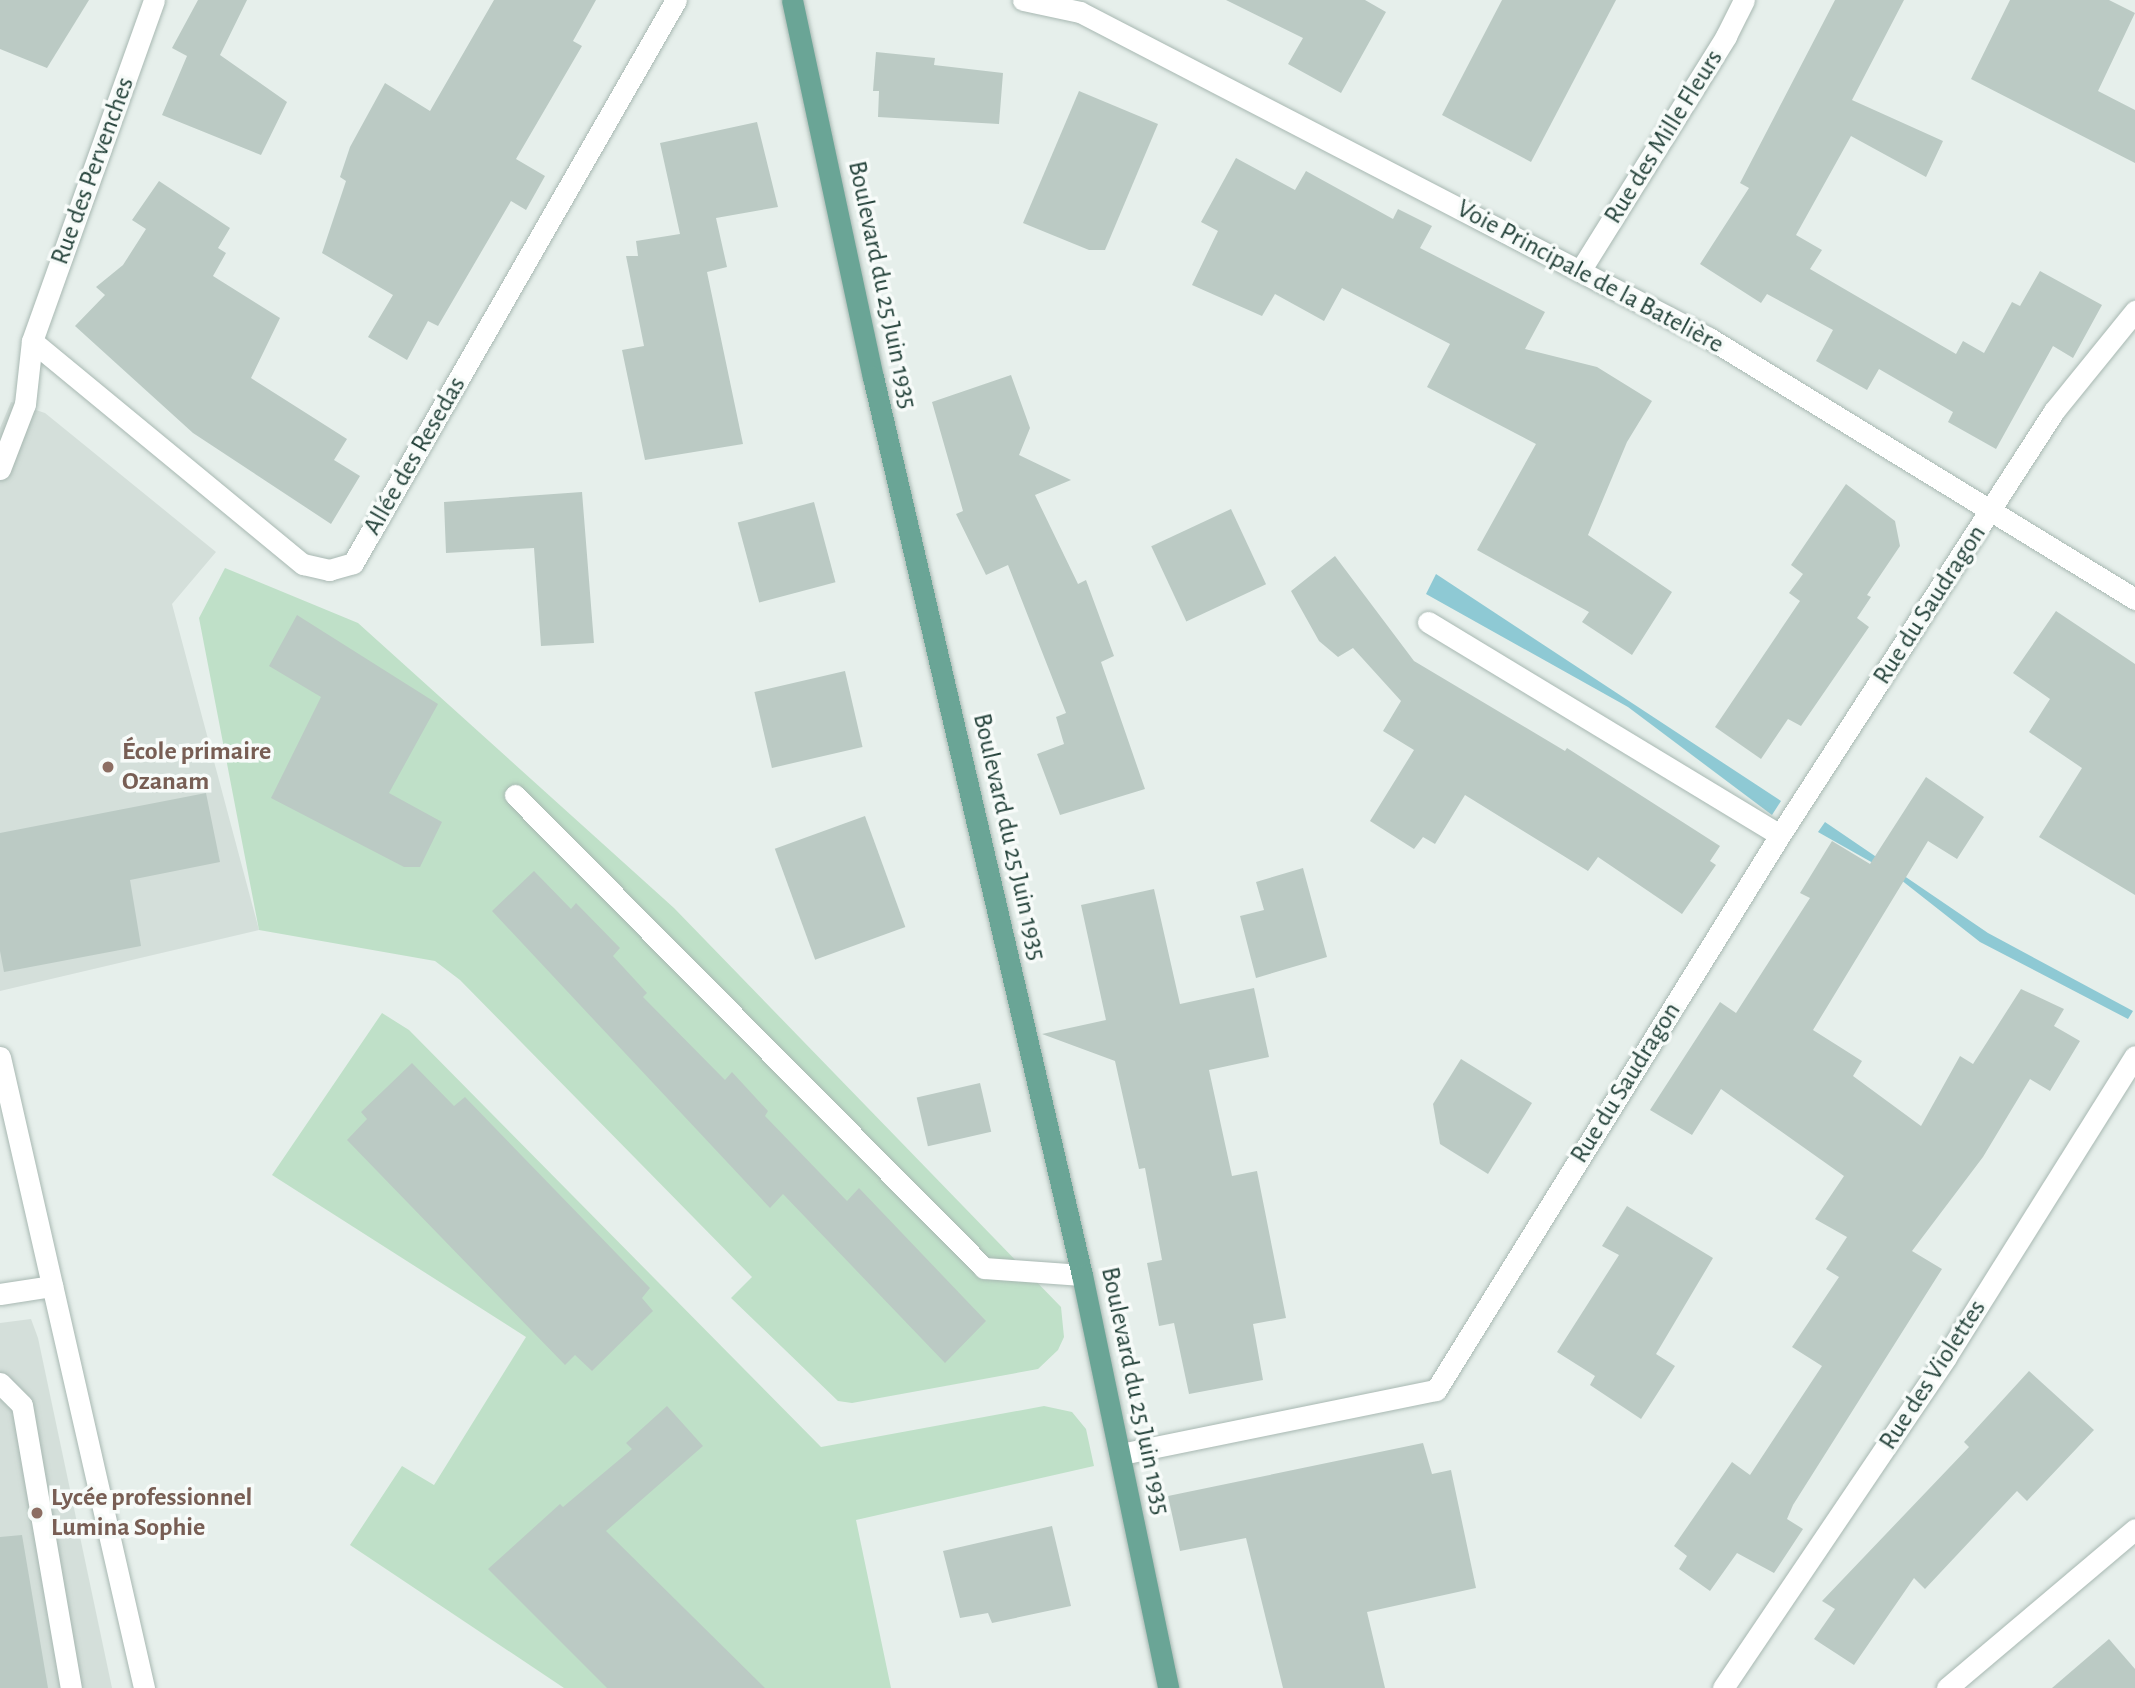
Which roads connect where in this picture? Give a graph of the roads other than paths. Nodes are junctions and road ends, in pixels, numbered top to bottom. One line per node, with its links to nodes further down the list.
1 (154, 0): 8 (street, Rue des Pervenches)
2 (676, 0): 8 (street, Allée des Resedas)
3 (792, 0): 17 (main road, Boulevard du 25 Juin 1935)
4 (1023, 0): 6 (street, Voie Principale de la Batelière)
5 (1744, 0): 6 (street, Rue des Mille Fleurs)
6 (1580, 271): 10 (street, Voie Principale de la Batelière)
7 (2135, 311): 10 (street, Rue du Saudragon)
8 (33, 341): 9 (street, Rue des Pervenches)
9 (0, 469)
10 (1992, 508): 11 (street, Voie Principale de la Batelière); 14 (street, Rue du Saudragon)
11 (2135, 599)
12 (1428, 622): 14 (street)
13 (515, 795): 17 (street)
14 (1780, 835): 21 (street, Rue du Saudragon)
15 (2135, 1056): 26 (street, Rue des Violettes)
16 (0, 1057): 18 (street)
17 (1082, 1275): 21 (main road, Boulevard du 25 Juin 1935)
18 (52, 1286): 19 (street); 24 (street)
19 (0, 1294)
20 (0, 1383): 23 (street)
21 (1121, 1454): 25 (main road, Boulevard du 25 Juin 1935)
22 (2135, 1529): 27 (street)
23 (71, 1688)
24 (144, 1688)
25 (1168, 1688)
26 (1723, 1688)
27 (1947, 1688)

